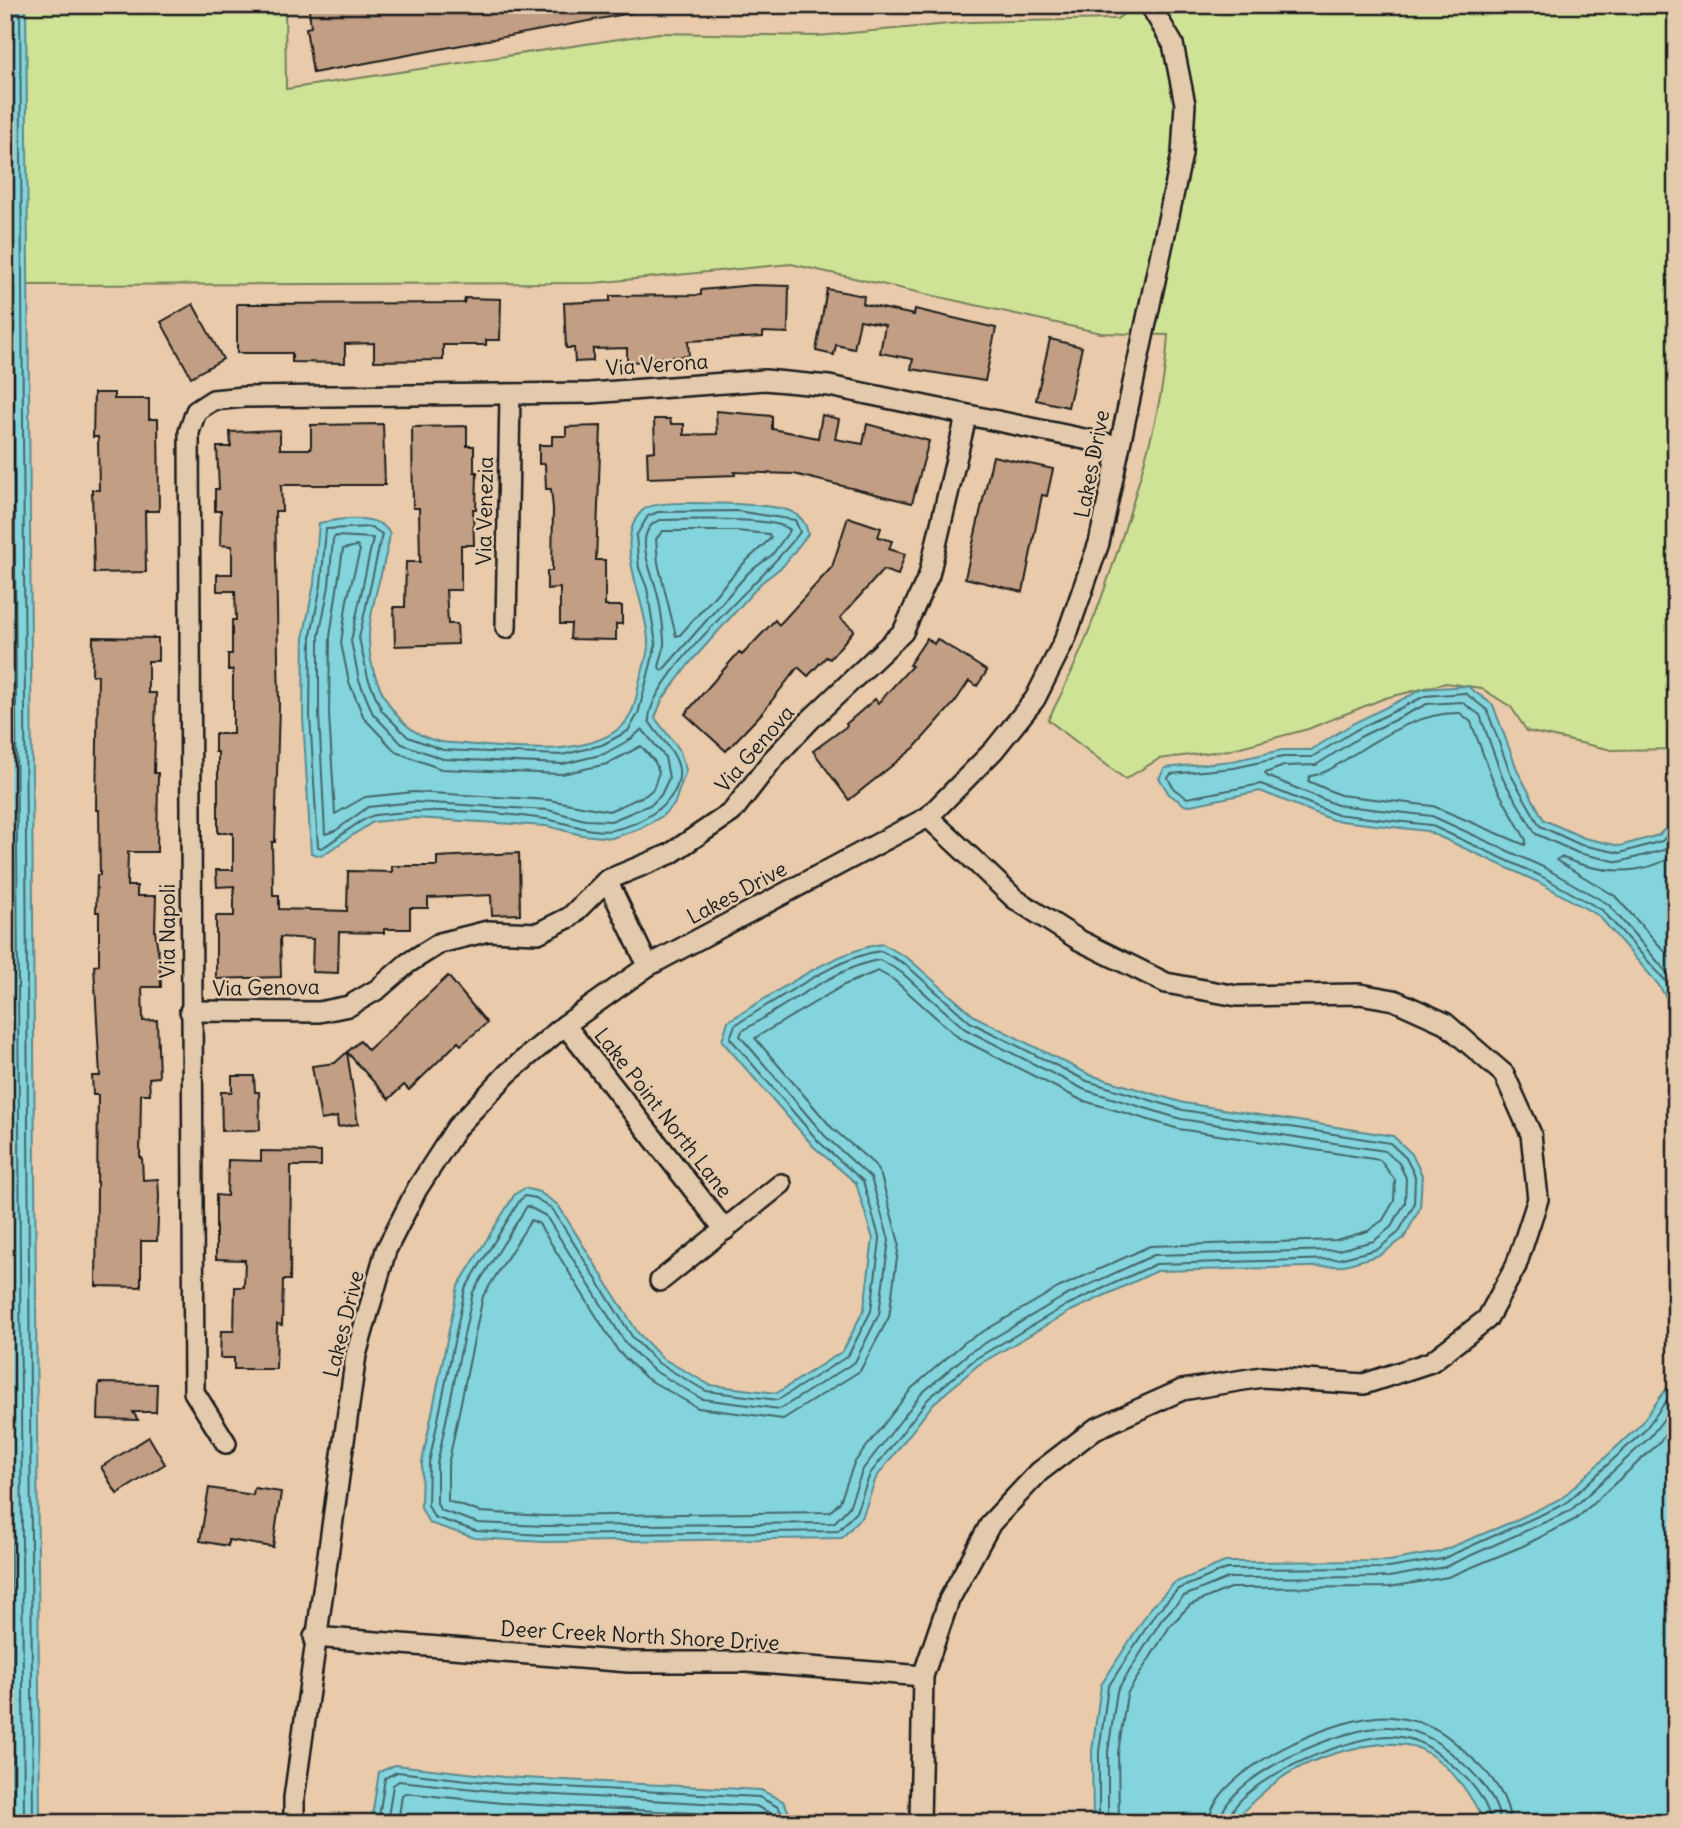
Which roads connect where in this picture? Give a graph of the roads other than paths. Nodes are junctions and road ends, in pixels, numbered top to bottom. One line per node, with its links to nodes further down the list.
1 (1150, 5): 5 (street, Lakes Drive)
2 (510, 395): 3 (street, Via Verona); 4 (street, Via Verona); 6 (street, Via Venezia)
3 (196, 411): 10 (street, Via Napoli)
4 (966, 417): 5 (street, Via Verona); 8 (street, Via Genova)
5 (1118, 446): 7 (street, Lakes Drive)
6 (506, 628)
7 (928, 817): 9 (street, Lakes Drive); 17 (street)
8 (607, 880): 9 (street); 10 (street, Via Genova)
9 (648, 966): 11 (street, Lakes Drive)
10 (190, 1011): 15 (street, Via Napoli)
11 (565, 1024): 13 (street, Lake Point North Lane); 16 (street, Lakes Drive)
12 (781, 1184): 13 (street)
13 (725, 1230): 14 (street)
14 (660, 1281)
15 (226, 1443)
16 (314, 1637): 17 (street, Deer Creek North Shore Drive); 18 (street, Lakes Drive)
17 (923, 1676): 19 (street)
18 (294, 1823)
19 (920, 1823)

